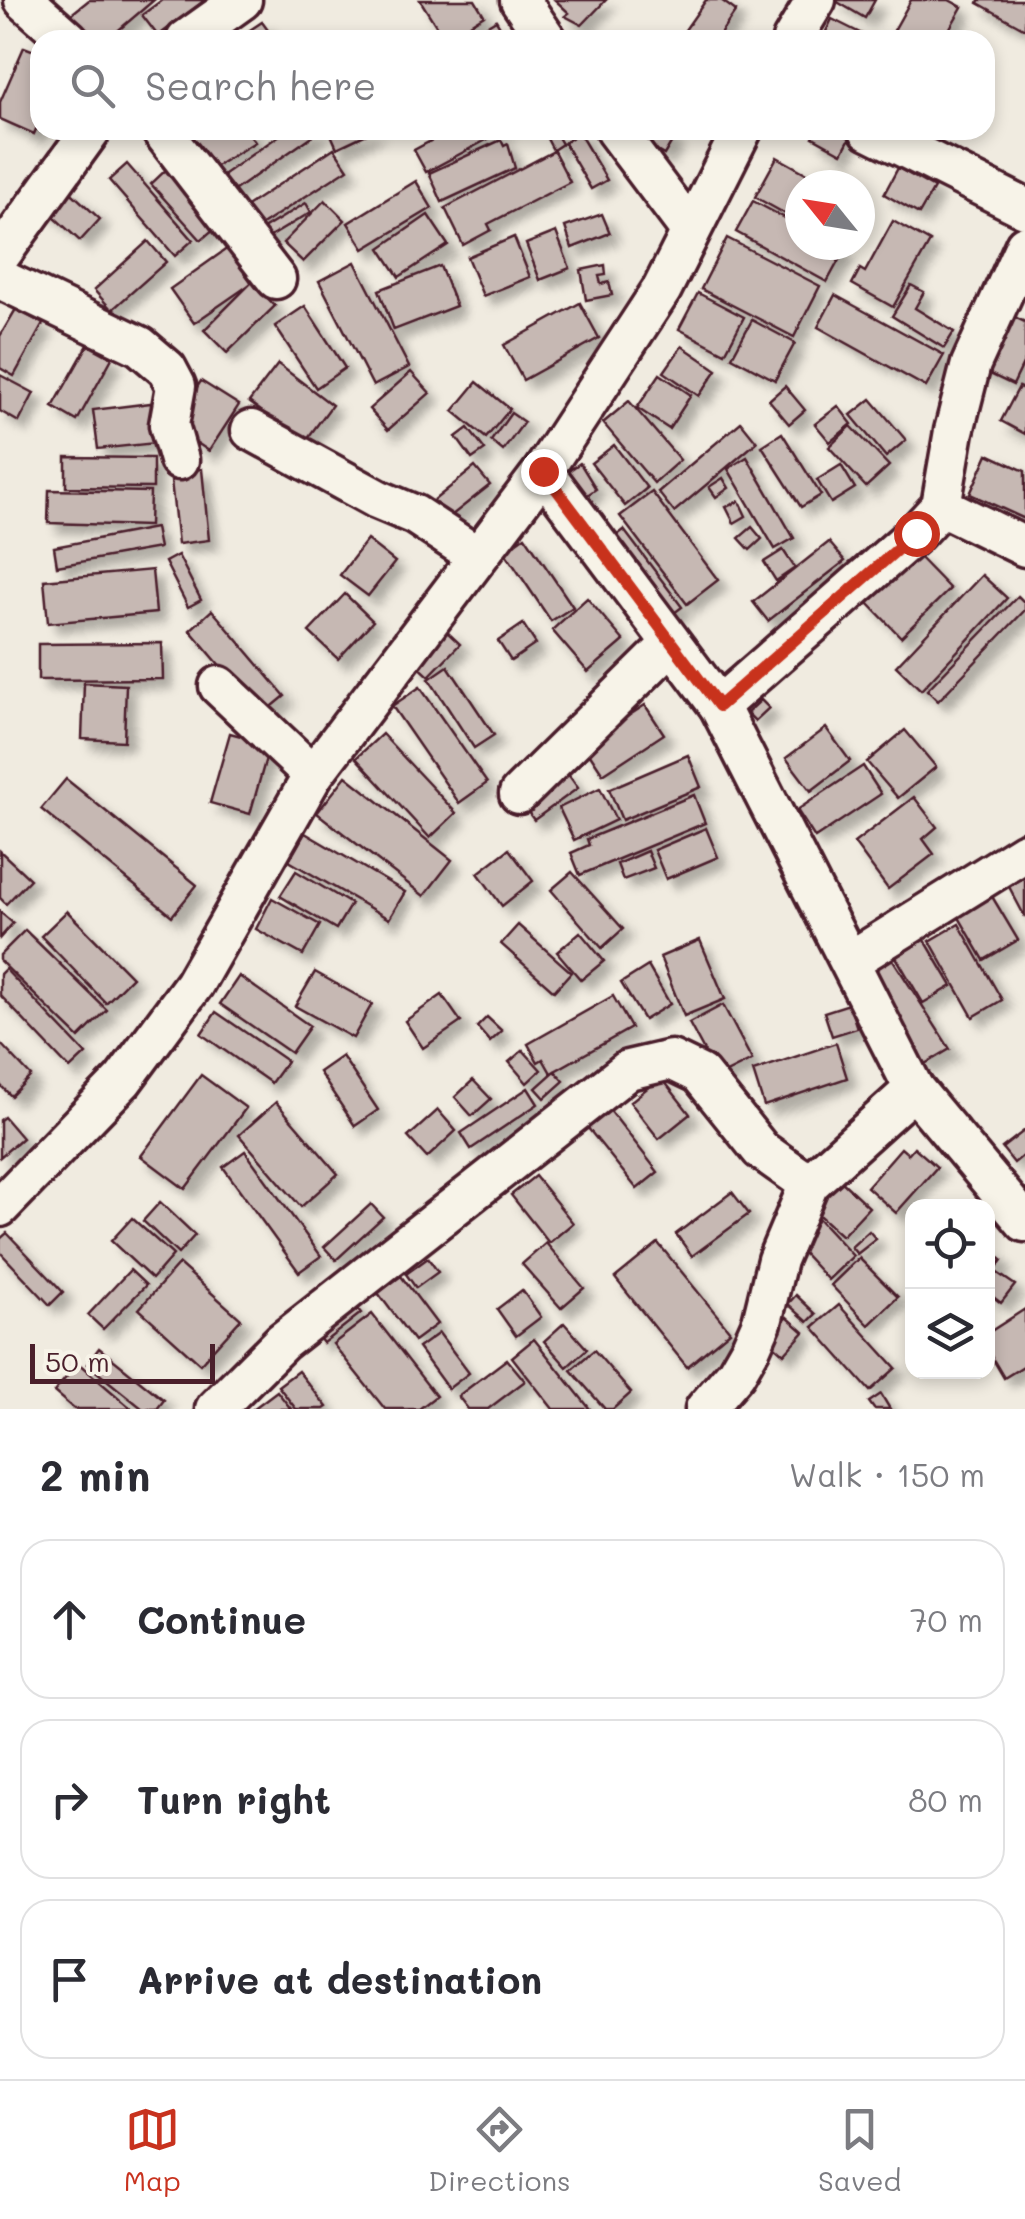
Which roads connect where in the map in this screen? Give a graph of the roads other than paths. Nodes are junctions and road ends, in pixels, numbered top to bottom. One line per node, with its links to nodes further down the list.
1 (24, 0): 5 (street)
2 (242, 0): 6 (street)
3 (520, 0): 7 (street)
4 (816, 0): 8 (street)
5 (58, 30)
6 (200, 30)
7 (541, 30)
8 (798, 30)
9 (85, 140): 17 (street)
10 (169, 140): 19 (street)
11 (622, 140): 15 (street)
12 (737, 140): 15 (street)
13 (889, 140): 14 (street)
14 (1025, 208)
15 (690, 230): 22 (street)
16 (1025, 245): 23 (street)
17 (0, 256)
18 (0, 278): 21 (street)
19 (276, 279)
20 (251, 430): 25 (street)
21 (179, 460)
22 (543, 471): 25 (street); 26 (street)
23 (940, 506): 24 (street); 28 (street)
24 (1025, 547)
25 (477, 556): 29 (street)
26 (671, 644): 28 (street); 30 (street)
27 (219, 686): 29 (street)
28 (719, 706): 32 (street)
29 (313, 775): 35 (street)
30 (519, 794)
31 (1025, 852): 32 (street)
32 (850, 961): 33 (street)
33 (914, 1089): 34 (street); 36 (street)
34 (809, 1184): 37 (street); 38 (street)
35 (0, 1208)
36 (1025, 1222)
37 (215, 1409)
38 (705, 1409)

